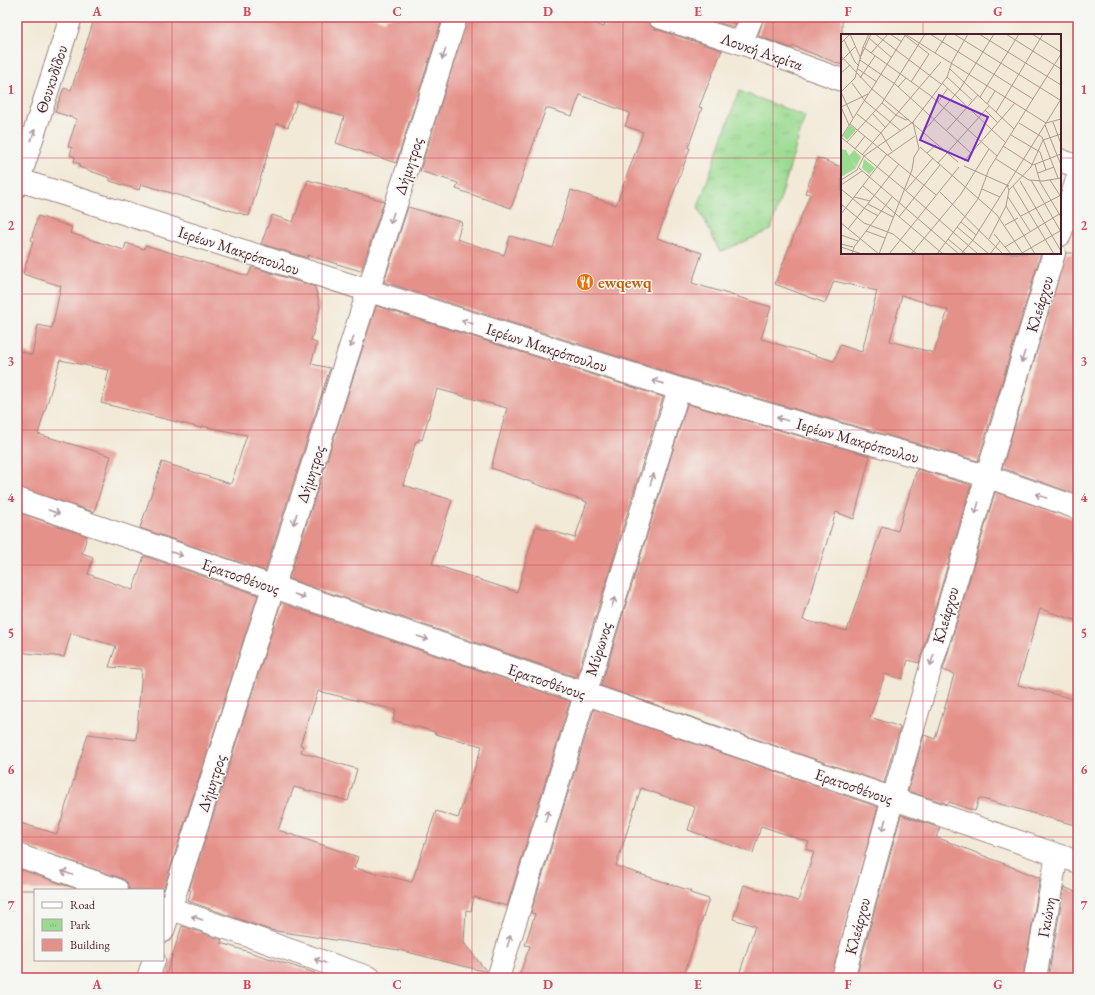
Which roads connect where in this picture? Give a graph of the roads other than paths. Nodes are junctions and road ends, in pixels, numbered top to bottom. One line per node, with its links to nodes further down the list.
1 (71, 17): 10 (street, Θουκυδίδου, one-way to 1)
2 (456, 17): 13 (street, Δήμητρος, one-way to 13)
3 (659, 17): 5 (street, Λουκή Ακρίτα)
4 (752, 17): 5 (street)
5 (741, 43): 6 (street, Λουκή Ακρίτα)
6 (841, 80)
7 (1061, 160): 8 (street)
8 (1078, 167)
9 (1078, 176): 11 (street)
10 (18, 183): 13 (street, Ιερέων Μακρόπουλου)
11 (1061, 232)
12 (1054, 254): 15 (street, Κλεάρχου, one-way to 15)
13 (368, 291): 14 (street, Ιερέων Μακρόπουλου, one-way to 13); 18 (street, Δήμητρος, one-way to 18)
14 (680, 389): 15 (street, Ιερέων Μακρόπουλου, one-way to 14); 19 (street, Μύρωνος, one-way to 14)
15 (986, 476): 17 (street, Ιερέων Μακρόπουλου, one-way to 15); 20 (street, Κλεάρχου, one-way to 20)
16 (17, 499): 18 (street, Ερατοσθένους, one-way to 18)
17 (1078, 508)
18 (274, 587): 19 (street, Ερατοσθένους, one-way to 19); 25 (street, Δήμητρος)
19 (584, 693): 20 (street, Ερατοσθένους); 30 (street, Μύρωνος, one-way to 19)
20 (892, 798): 22 (street, Ερατοσθένους); 31 (street, Κλεάρχου, one-way to 31)
21 (17, 855): 24 (street, one-way to 21)
22 (1057, 855): 23 (street, Ερατοσθένους); 32 (street, Γκιώνη)
23 (1078, 862)
24 (114, 889)
25 (167, 907): 26 (street, Δήμητρος); 29 (street, one-way to 25)
26 (164, 926)
27 (154, 961): 28 (street)
28 (148, 978)
29 (370, 978)
30 (498, 978)
31 (843, 978)
32 (1035, 978)

